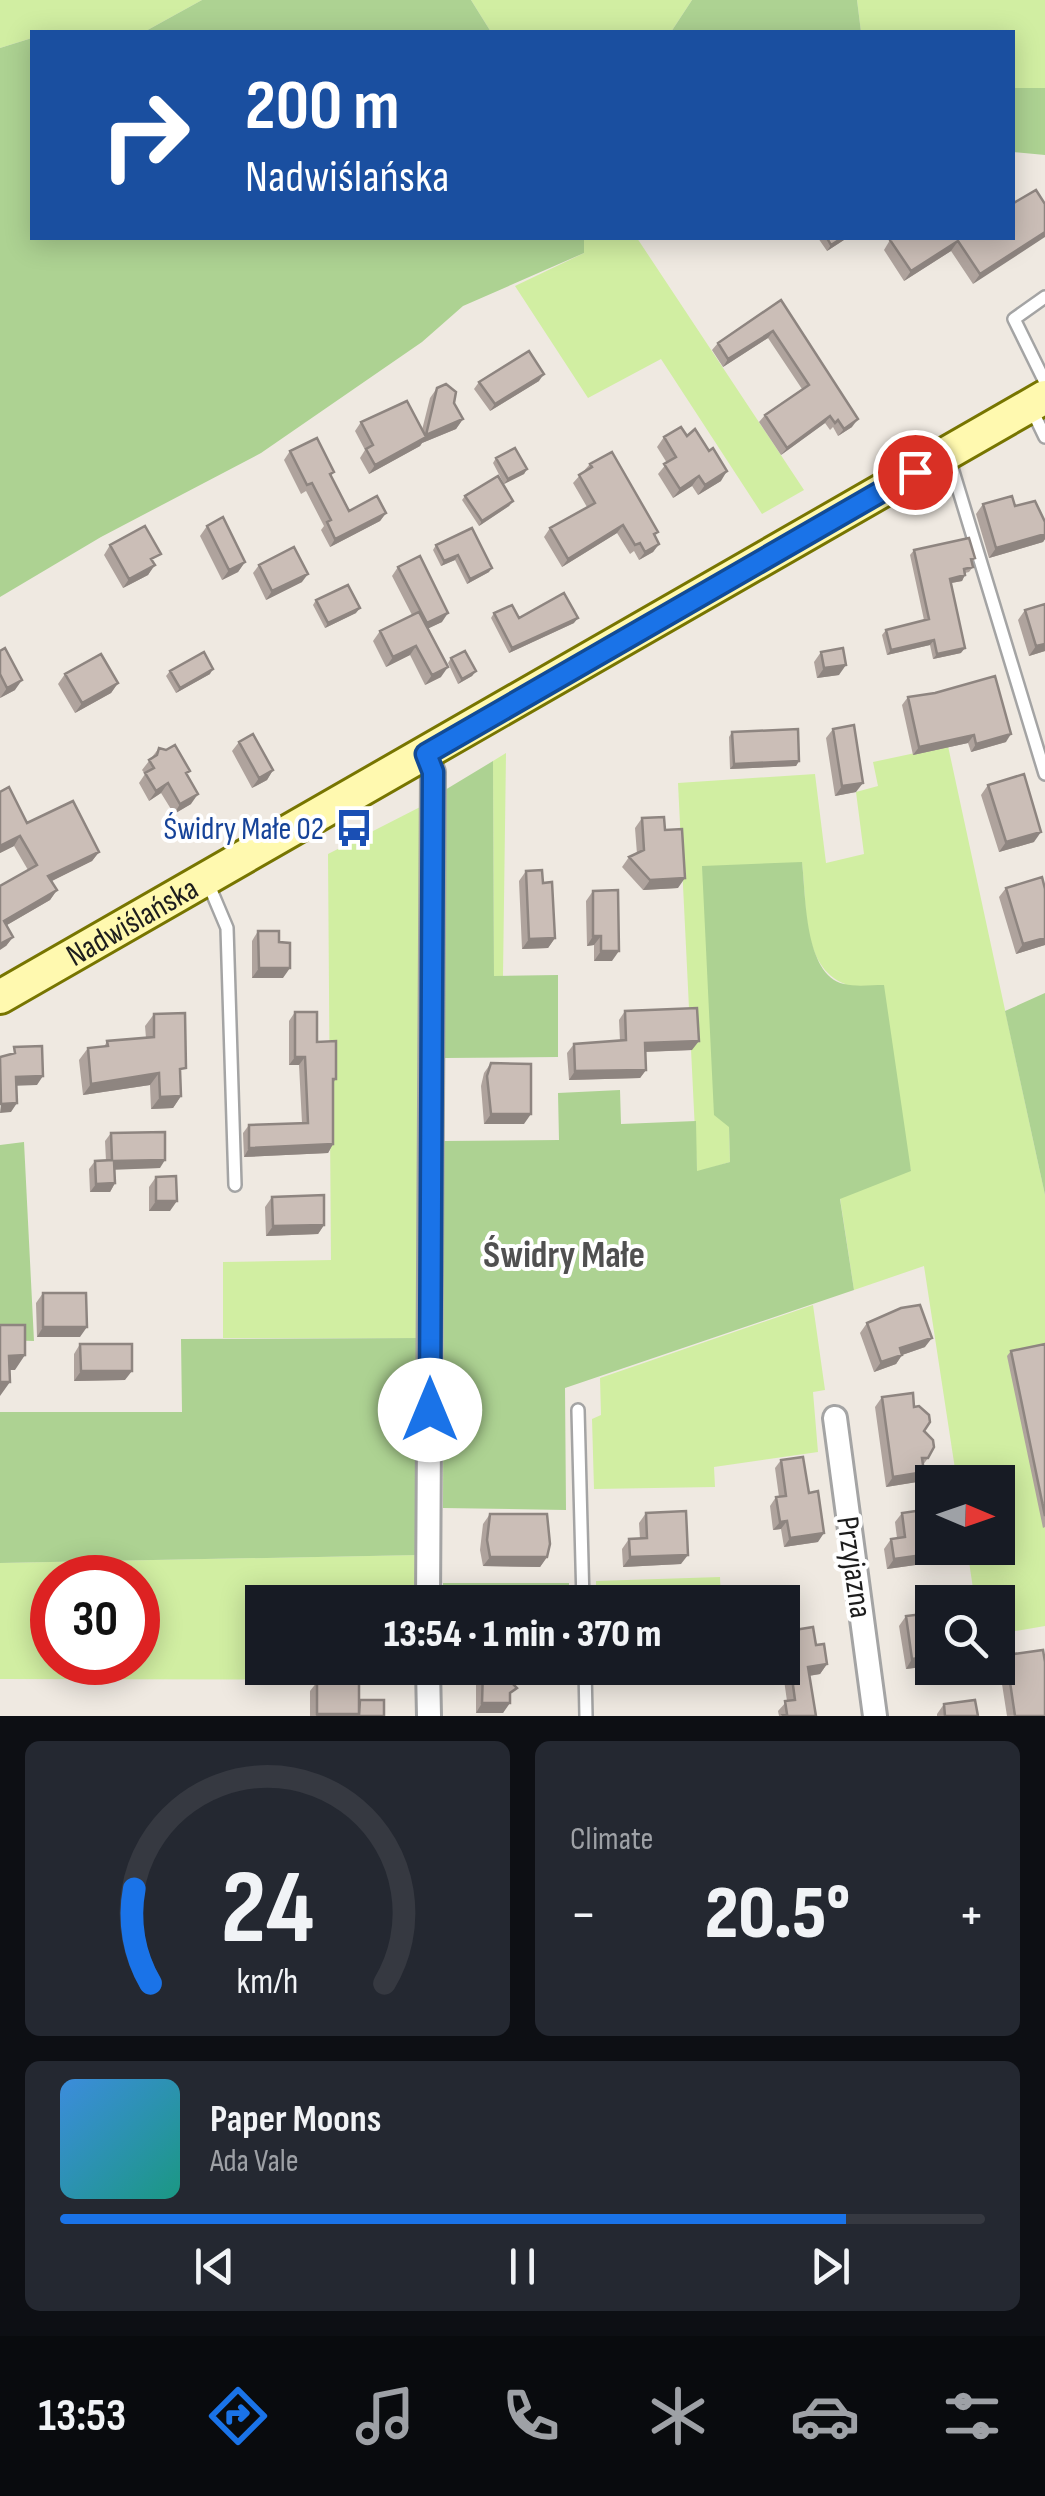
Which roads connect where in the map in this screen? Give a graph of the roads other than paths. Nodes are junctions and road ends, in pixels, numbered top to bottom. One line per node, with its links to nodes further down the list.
1 (1045, 298): 2 (lane)
2 (1040, 395): 3 (lane); 4 (main road, Nadwiślańska)
3 (1045, 437)
4 (947, 454): 5 (main road, Nadwiślańska); 6 (lane)
5 (426, 754): 7 (main road, Nadwiślańska); 12 (street)
6 (1045, 774)
7 (206, 879): 8 (main road, Nadwiślańska); 9 (lane)
8 (0, 997)
9 (236, 1185)
10 (578, 1410): 13 (lane)
11 (835, 1418): 18 (street, Przyjazna)
12 (428, 1585)
13 (583, 1585)
14 (428, 1685): 16 (street)
15 (585, 1685): 17 (lane)
16 (429, 1716)
17 (586, 1716)
18 (876, 1716)

